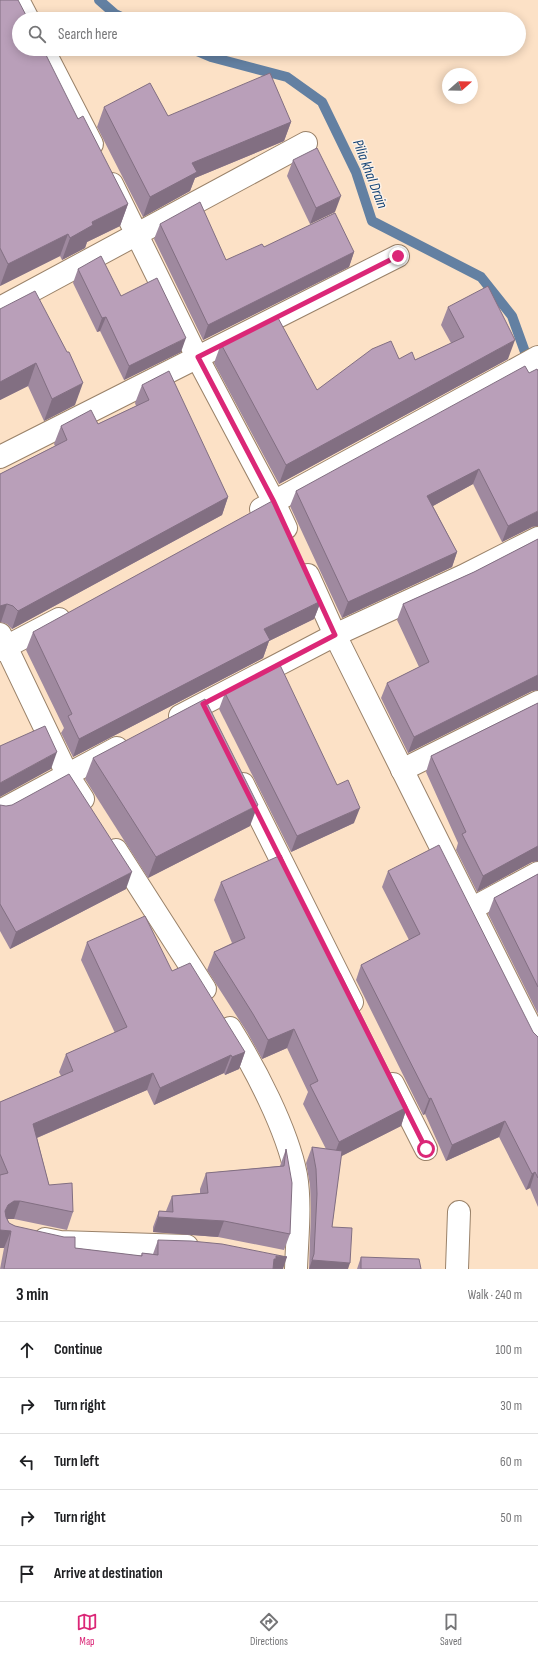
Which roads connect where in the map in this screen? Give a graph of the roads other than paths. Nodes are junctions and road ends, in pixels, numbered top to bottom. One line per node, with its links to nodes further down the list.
1 (6, 0): 3 (street)
2 (18, 0): 4 (street)
3 (0, 4)
4 (24, 12)
5 (47, 56): 7 (street)
6 (306, 143): 7 (street)
7 (138, 234): 9 (street); 10 (street)
8 (398, 256): 10 (street)
9 (1, 304)
10 (198, 357): 12 (street); 13 (street)
11 (538, 357): 13 (street)
12 (0, 457)
13 (274, 502): 14 (street); 17 (street)
14 (246, 517)
15 (538, 538): 17 (street)
16 (75, 610): 18 (street)
17 (335, 635): 20 (street); 25 (street)
18 (2, 644): 26 (street)
19 (538, 702): 25 (street)
20 (203, 704): 21 (street); 22 (street)
21 (162, 725)
22 (214, 725)
23 (135, 739): 26 (street)
24 (235, 768): 32 (street)
25 (402, 770): 31 (street)
26 (67, 774): 27 (street); 28 (street)
27 (0, 811)
28 (93, 814)
29 (105, 833): 40 (street)
30 (538, 872): 31 (street)
31 (471, 909): 33 (street)
32 (362, 1022)
33 (538, 1041)
34 (383, 1064): 35 (street)
35 (426, 1149)
36 (459, 1212): 41 (street)
37 (23, 1234): 38 (street)
38 (209, 1249)
39 (274, 1261): 40 (street)
40 (296, 1267)
41 (457, 1269)

